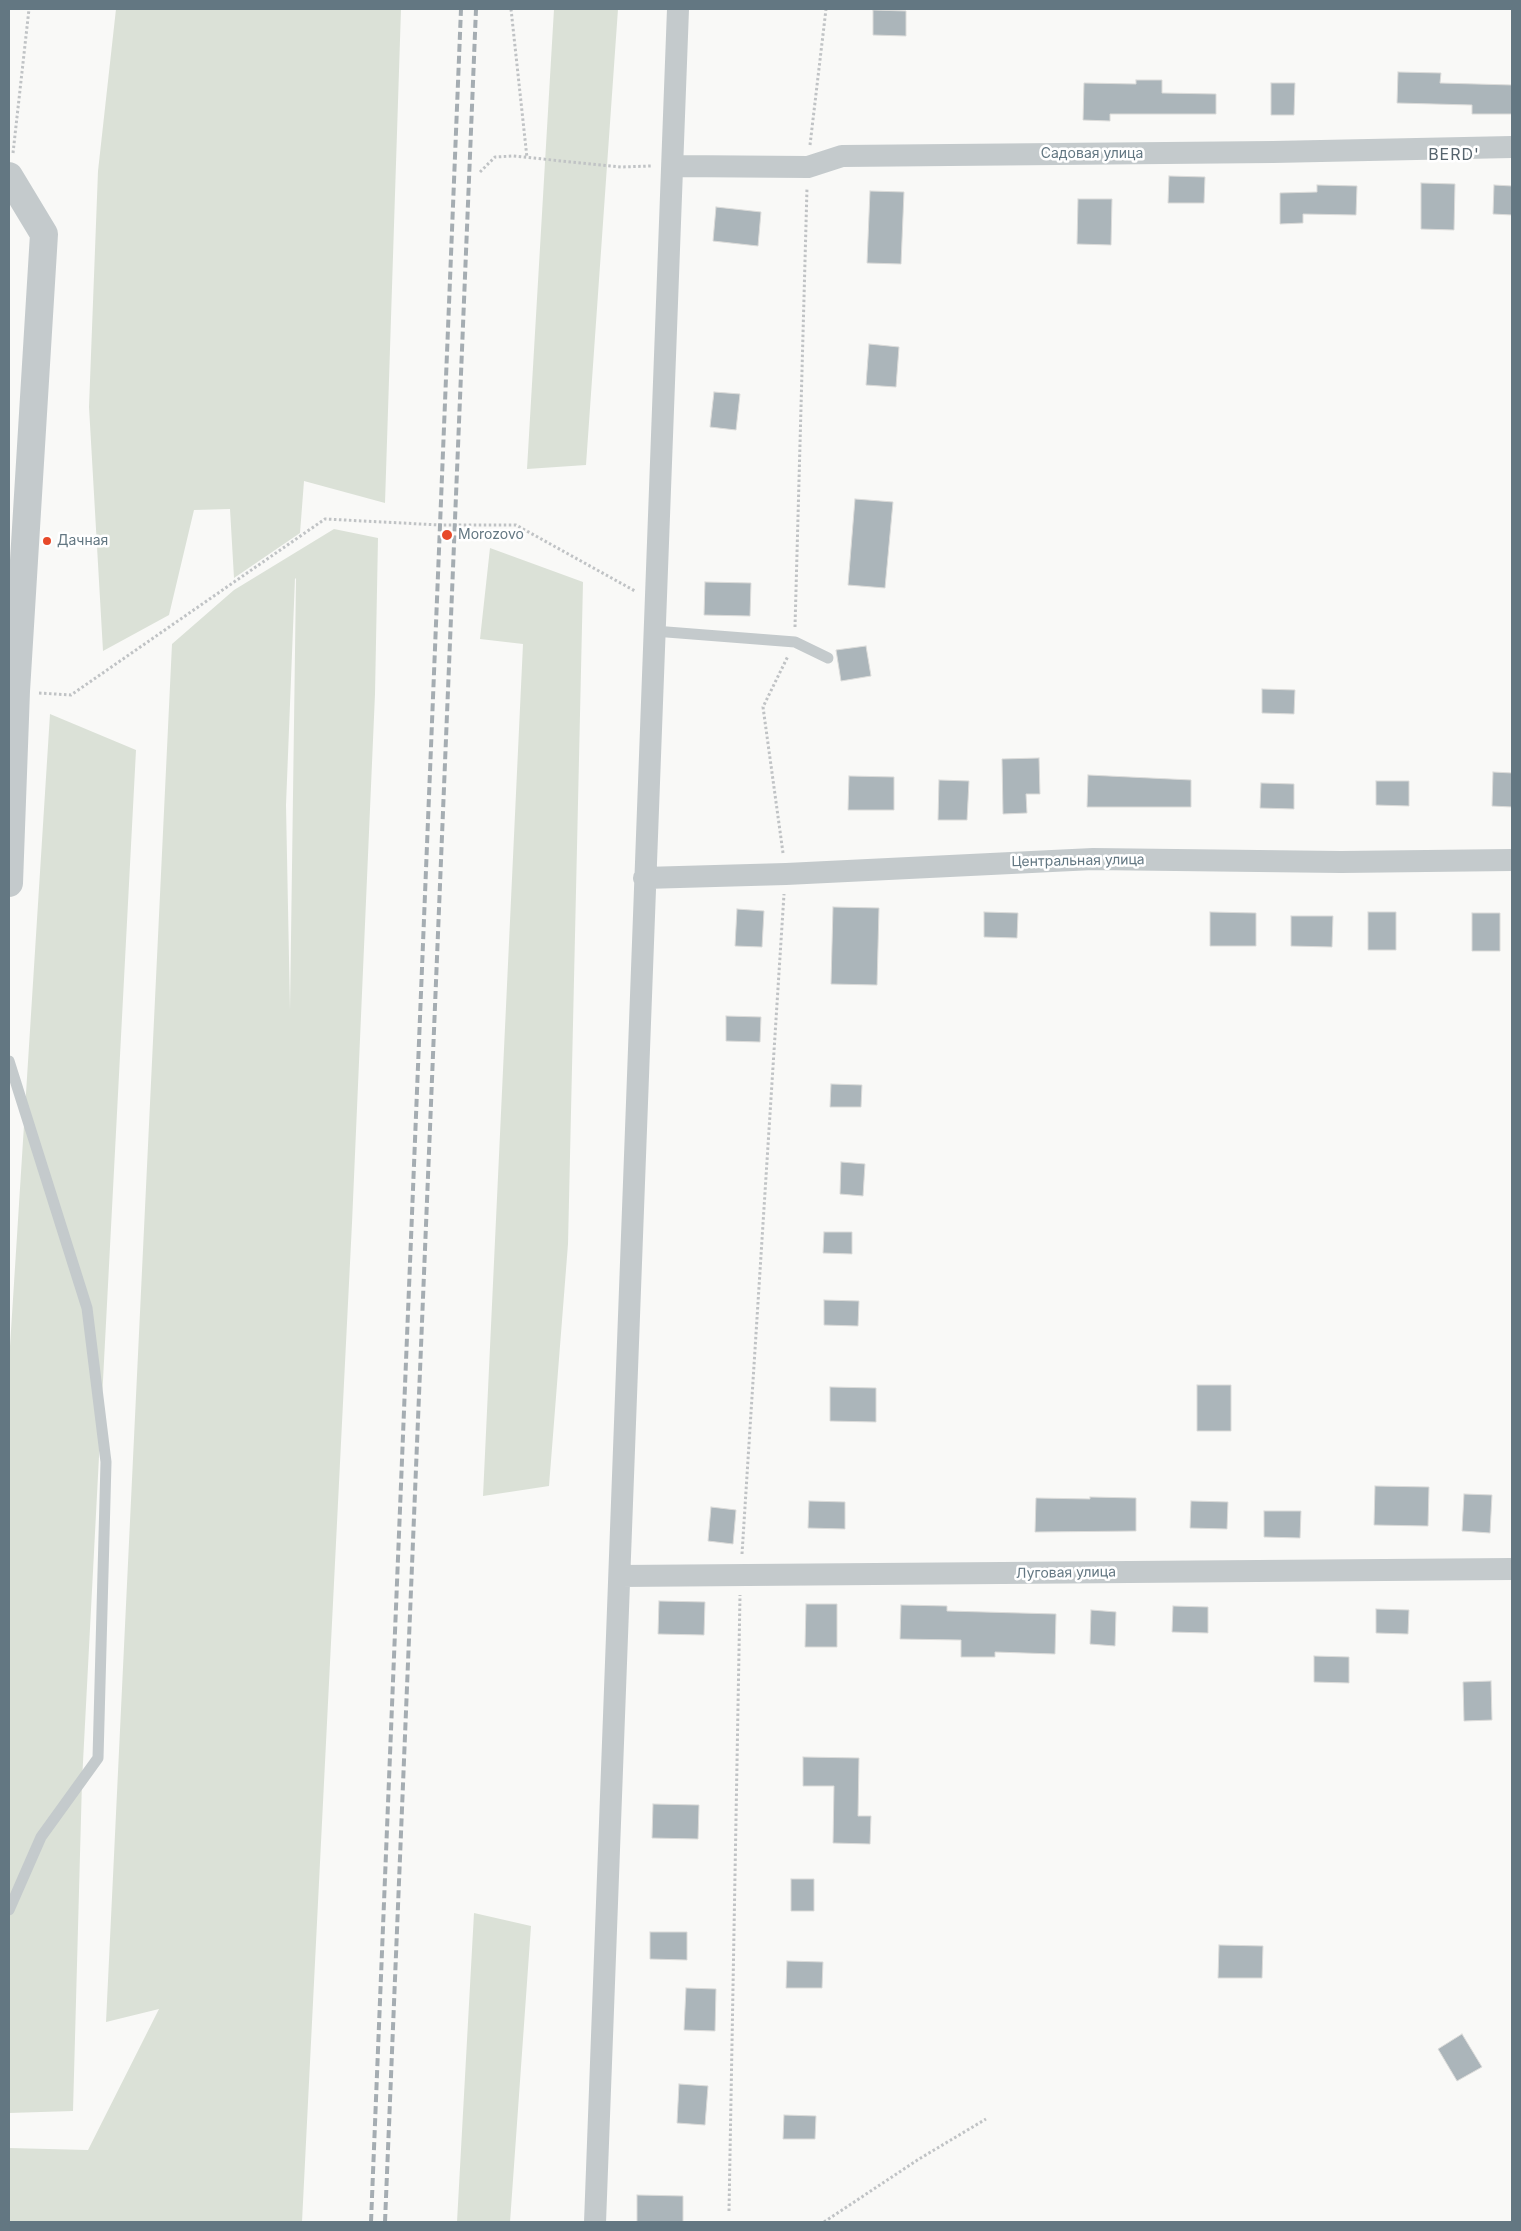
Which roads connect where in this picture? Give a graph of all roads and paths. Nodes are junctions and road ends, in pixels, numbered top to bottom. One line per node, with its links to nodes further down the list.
1 (29, 9): 10 (path)
2 (511, 9): 6 (path)
3 (678, 9): 7 (street)
4 (826, 9): 8 (path)
5 (1512, 147): 8 (street, Садовая улица)
6 (528, 158): 7 (path); 9 (path)
7 (673, 166): 8 (street, Садовая улица); 11 (street)
8 (808, 167): 13 (path)
9 (480, 172)
10 (9, 176): 15 (street)
11 (655, 602): 12 (street); 15 (path)
12 (654, 631): 13 (lane); 18 (street)
13 (795, 642): 14 (lane); 17 (path)
14 (828, 658)
15 (16, 691): 19 (street)
16 (1512, 860): 17 (street, Центральная улица)
17 (786, 874): 18 (street, Центральная улица); 23 (path)
18 (644, 878): 22 (street)
19 (9, 883)
20 (9, 1061): 24 (lane)
21 (1512, 1569): 23 (street, Луговая улица)
22 (620, 1576): 23 (street, Луговая улица); 27 (street)
23 (740, 1576): 26 (path)
24 (9, 1910)
25 (986, 2119): 28 (path)
26 (729, 2211)
27 (595, 2222)
28 (824, 2222)

